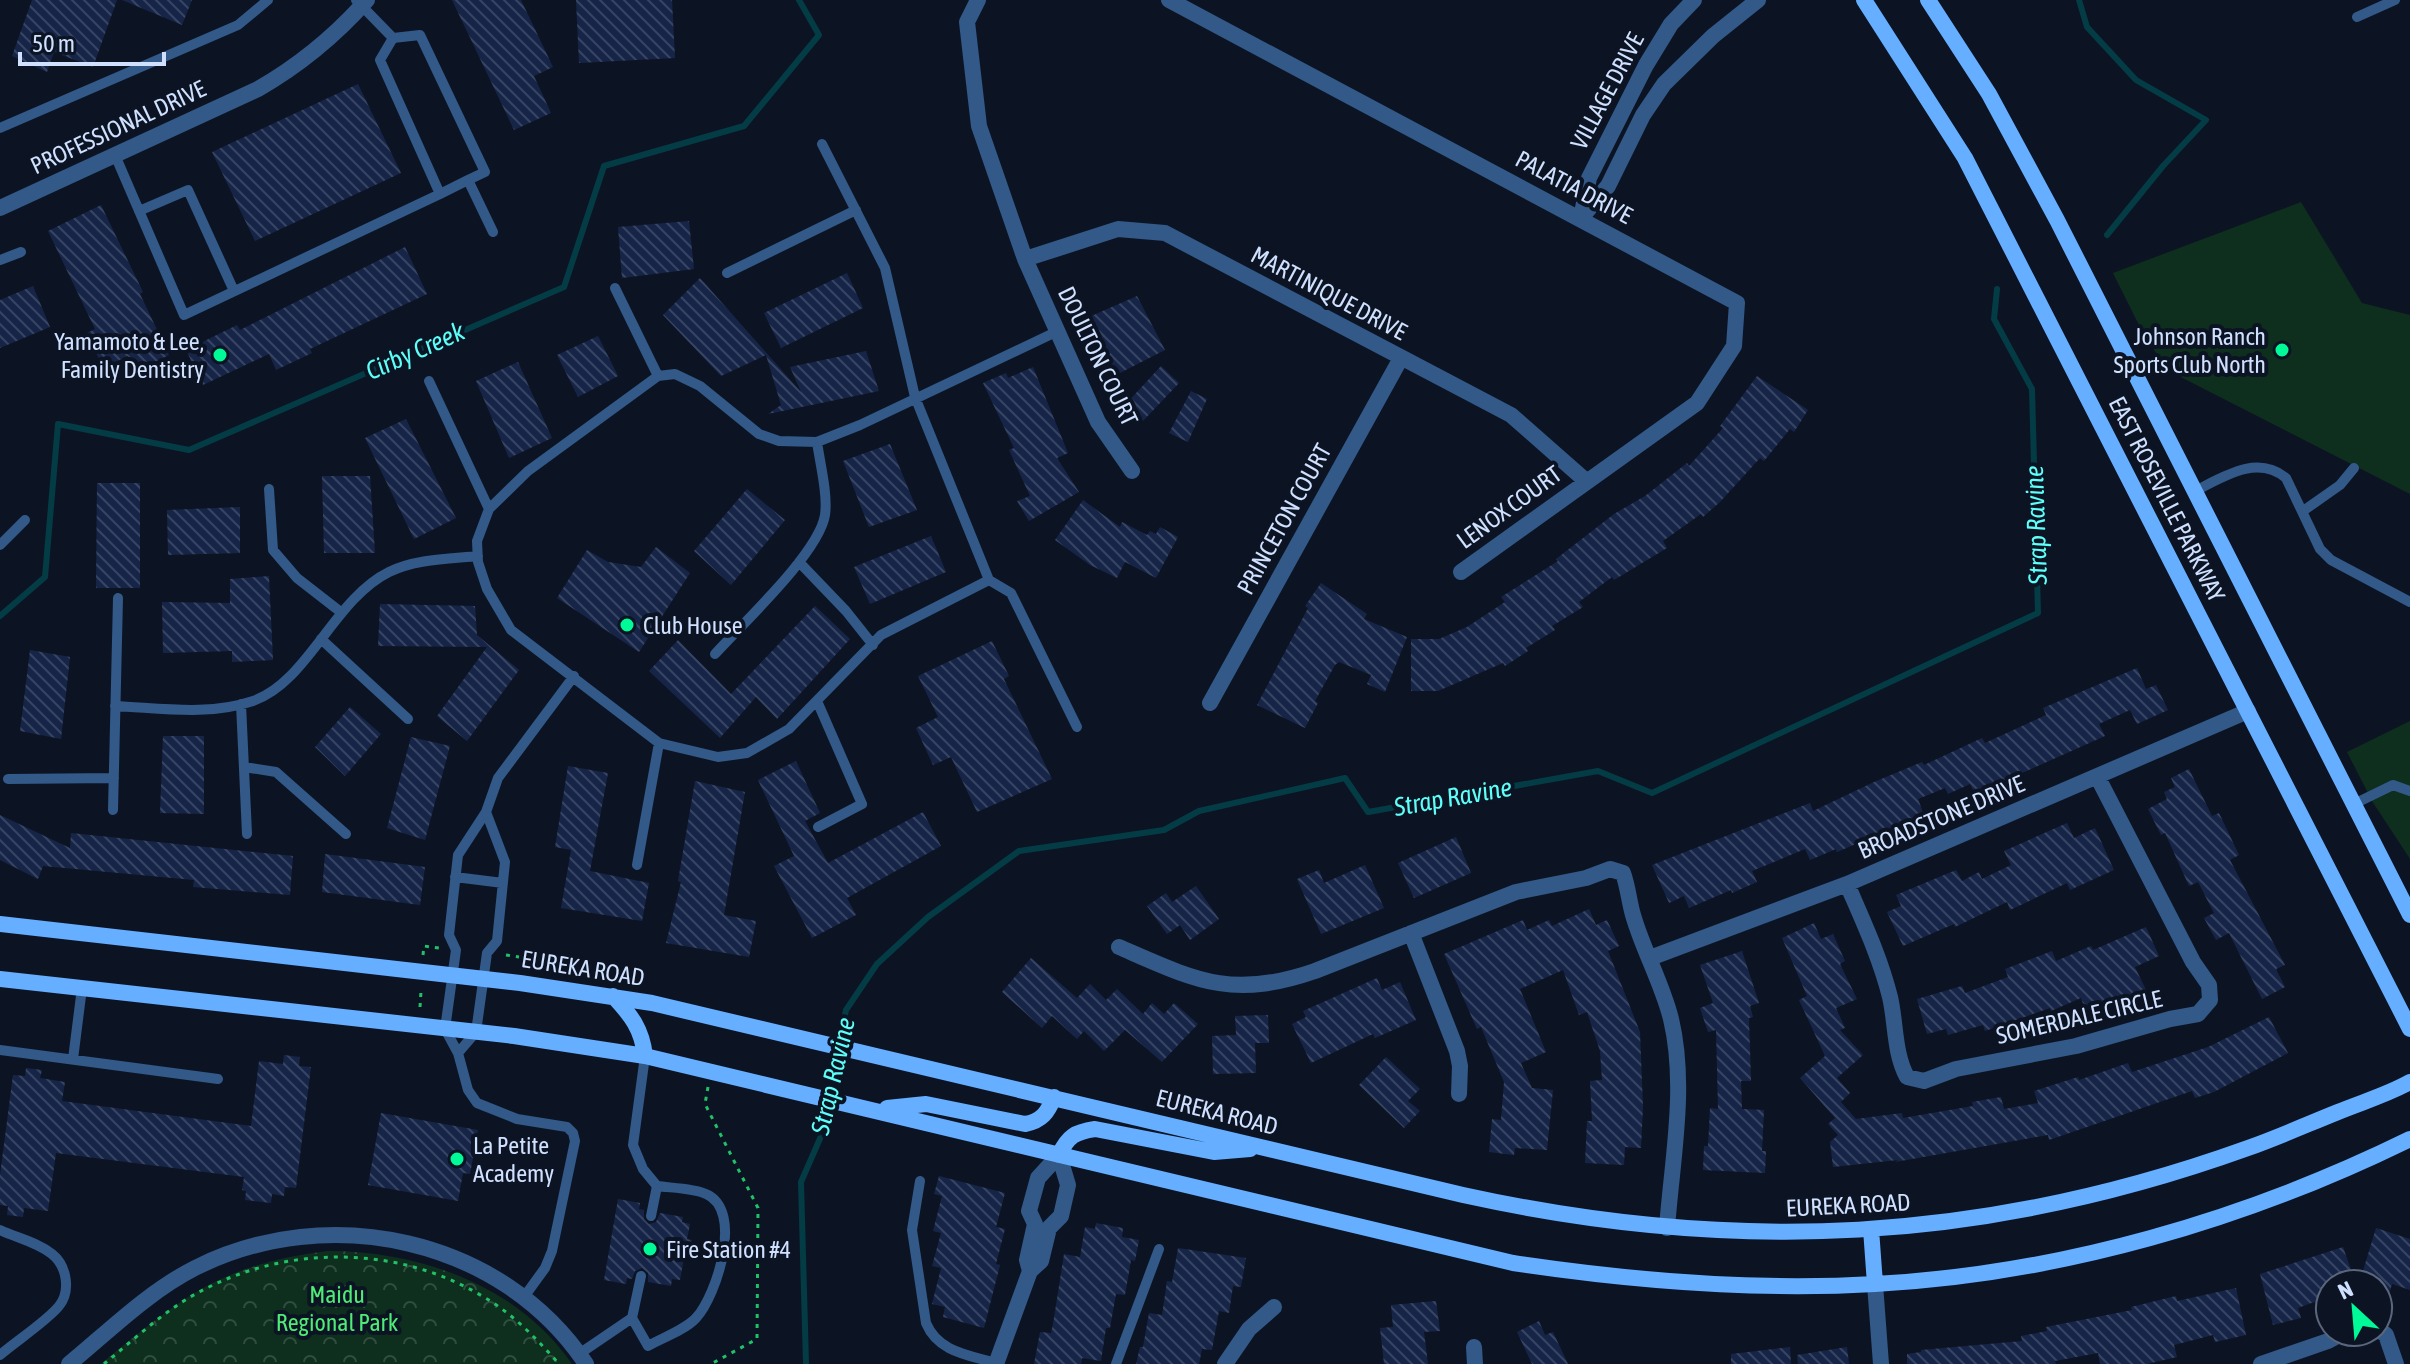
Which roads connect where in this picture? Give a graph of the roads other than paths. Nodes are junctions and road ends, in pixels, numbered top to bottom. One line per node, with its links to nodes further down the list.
1 (268, 0): 12 (lane)
2 (978, 0): 23 (street, DOULTON COURT)
3 (1169, 0): 20 (street, PALATIA DRIVE)
4 (1694, 0): 20 (street, VILLAGE DRIVE)
5 (1758, 0): 20 (street, VILLAGE DRIVE)
6 (1864, 0): 58 (main road, EAST ROSEVILLE PARKWAY)
7 (1928, 0): 38 (main road, EAST ROSEVILLE PARKWAY)
8 (2395, 0): 10 (lane)
9 (362, 2): 11 (lane); 14 (street, PROFESSIONAL DRIVE)
10 (2357, 17)
11 (393, 38): 15 (lane); 16 (lane)
12 (0, 128)
13 (822, 144): 18 (lane)
14 (115, 155): 17 (street, PROFESSIONAL DRIVE); 19 (lane)
15 (468, 180): 16 (lane); 21 (lane)
16 (440, 194): 27 (lane)
17 (0, 208)
18 (856, 210): 25 (lane); 32 (lane)
19 (139, 211): 27 (lane); 27 (lane)
20 (1581, 218): 36 (street, PALATIA DRIVE)
21 (493, 232)
22 (21, 252): 24 (lane)
23 (1025, 259): 28 (street, DOULTON COURT); 29 (street, MARTINIQUE DRIVE)
24 (0, 260)
25 (727, 273)
26 (615, 288): 30 (lane)
27 (234, 291)
28 (1058, 331): 32 (lane); 35 (street, DOULTON COURT)
29 (1401, 358): 36 (street, MARTINIQUE DRIVE); 55 (street, PRINCETON COURT)
30 (658, 376): 33 (lane); 39 (lane)
31 (429, 381): 39 (lane)
32 (915, 397): 33 (lane); 46 (lane)
33 (817, 442): 44 (lane)
34 (2354, 468): 40 (lane)
35 (1132, 471)
36 (1586, 481): 45 (street, LENOX COURT)
37 (269, 489): 49 (lane)
38 (2195, 491): 40 (lane); 67 (main road, EAST ROSEVILLE PARKWAY)
39 (489, 509): 43 (lane)
40 (2303, 511): 48 (lane)
41 (25, 520): 42 (lane)
42 (0, 545)
43 (478, 556): 49 (lane); 53 (lane)
44 (799, 562): 51 (lane); 52 (lane)
45 (1461, 572)
46 (989, 580): 51 (lane); 60 (lane)
47 (118, 598): 57 (lane)
48 (2410, 602)
49 (342, 613): 50 (lane)
50 (321, 639): 56 (lane); 59 (lane)
51 (873, 645): 54 (lane)
52 (715, 654)
53 (574, 676): 61 (lane); 69 (lane)
54 (817, 701): 61 (lane); 70 (lane)
55 (1210, 703)
56 (241, 704): 57 (lane); 62 (lane)
57 (115, 706): 64 (lane)
58 (2248, 711): 63 (street, BROADSTONE DRIVE); 90 (main road, EAST ROSEVILLE PARKWAY)
59 (408, 719)
60 (1077, 727)
61 (659, 743): 73 (lane)
62 (244, 767): 71 (lane); 72 (lane)
63 (2097, 776): 76 (street, BROADSTONE DRIVE); 76 (street, SOMERDALE CIRCLE)
64 (114, 778): 65 (lane); 68 (lane)
65 (8, 779)
66 (2410, 791): 67 (lane)
67 (2354, 804): 77 (main road, EAST ROSEVILLE PARKWAY)
68 (113, 810)
69 (486, 812): 74 (lane); 75 (lane)
70 (818, 827)
71 (247, 834)
72 (346, 834)
73 (637, 865)
74 (455, 877): 75 (lane); 84 (lane)
75 (503, 883): 85 (lane)
76 (1847, 884): 83 (street, BROADSTONE DRIVE)
77 (2410, 915)
78 (0, 924): 79 (main road, EUREKA ROAD)
79 (22, 927): 81 (main road); 84 (main road, EUREKA ROAD)
80 (1411, 933): 82 (street); 83 (street); 98 (street)
81 (0, 934)
82 (1119, 947)
83 (1650, 958): 108 (street)
84 (451, 975): 85 (main road, EUREKA ROAD); 89 (lane)
85 (484, 978): 88 (main road, EUREKA ROAD); 91 (lane)
86 (0, 979): 87 (main road)
87 (82, 988): 89 (main road); 95 (lane)
88 (613, 996): 94 (main road); 99 (main road, EUREKA ROAD)
89 (445, 1029): 91 (main road); 93 (lane)
90 (2410, 1029)
91 (476, 1032): 93 (lane); 94 (main road)
92 (0, 1050): 95 (lane)
93 (458, 1053): 114 (lane)
94 (645, 1056): 100 (main road); 105 (lane)
95 (73, 1059): 96 (lane)
96 (218, 1079)
97 (2410, 1082): 109 (main road, EUREKA ROAD)
98 (1459, 1094)
99 (1054, 1097): 100 (main road); 102 (main road, EUREKA ROAD)
100 (873, 1110): 103 (main road)
101 (2410, 1139): 113 (main road)
102 (1264, 1147): 103 (main road); 108 (main road, EUREKA ROAD)
103 (1059, 1155): 107 (street); 107 (street); 113 (main road)
104 (920, 1181): 120 (lane)
105 (657, 1186): 106 (lane); 116 (lane)
106 (651, 1216)
107 (1042, 1226): 120 (street)
108 (1667, 1228): 109 (main road, EUREKA ROAD)
109 (1871, 1229): 113 (main road)
110 (0, 1230): 118 (lane)
111 (1159, 1249): 122 (lane)
112 (641, 1276): 116 (lane)
113 (1875, 1284): 124 (street)
114 (524, 1297): 119 (street); 121 (street)
115 (1274, 1307): 123 (street)
116 (632, 1318): 119 (lane)
117 (2314, 1346): 125 (street)
118 (0, 1355)
119 (583, 1359)
120 (996, 1363)
121 (69, 1364)
122 (1116, 1364)
123 (1225, 1364)
124 (1881, 1364)
125 (2261, 1364)

